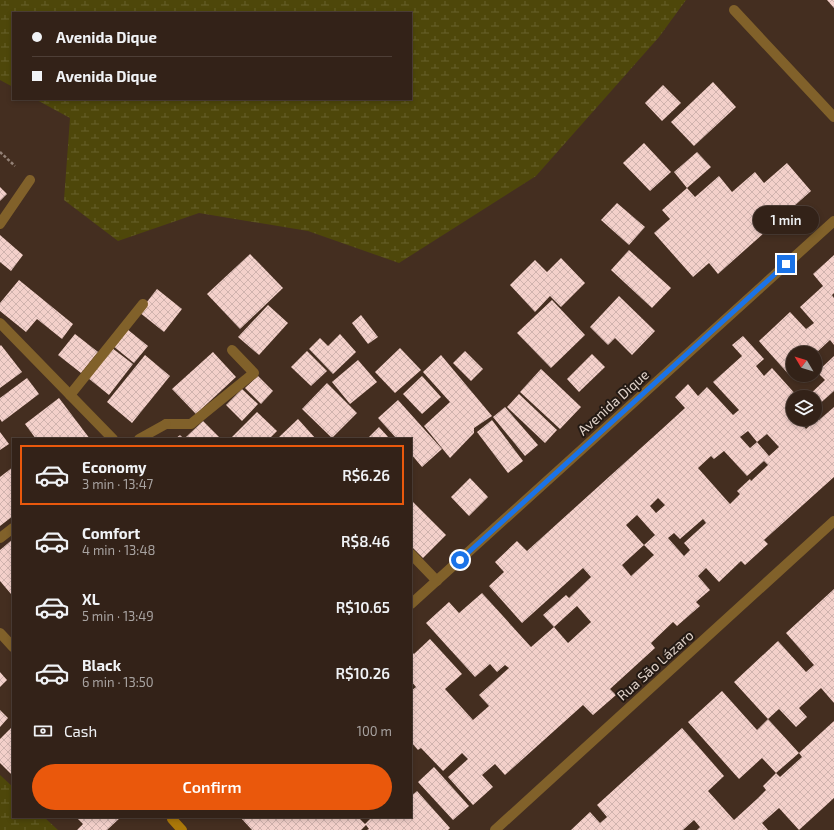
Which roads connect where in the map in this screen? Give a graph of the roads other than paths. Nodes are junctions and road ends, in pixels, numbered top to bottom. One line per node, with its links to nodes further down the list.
1 (734, 10): 2 (street)
2 (834, 117)
3 (30, 180): 5 (street)
4 (834, 221): 16 (street, Avenida Dique)
5 (0, 224)
6 (143, 304): 9 (street)
7 (0, 323): 9 (street)
8 (232, 350): 11 (street)
9 (70, 395): 10 (street)
10 (112, 438)
11 (141, 438)
12 (834, 522): 22 (street, Rua São Lázaro)
13 (12, 529): 14 (street)
14 (0, 538)
15 (412, 555): 16 (street)
16 (437, 581): 17 (street, Avenida Dique)
17 (412, 603)
18 (0, 633): 19 (street)
19 (12, 646)
20 (173, 818): 21 (main road)
21 (182, 830)
22 (495, 830)

